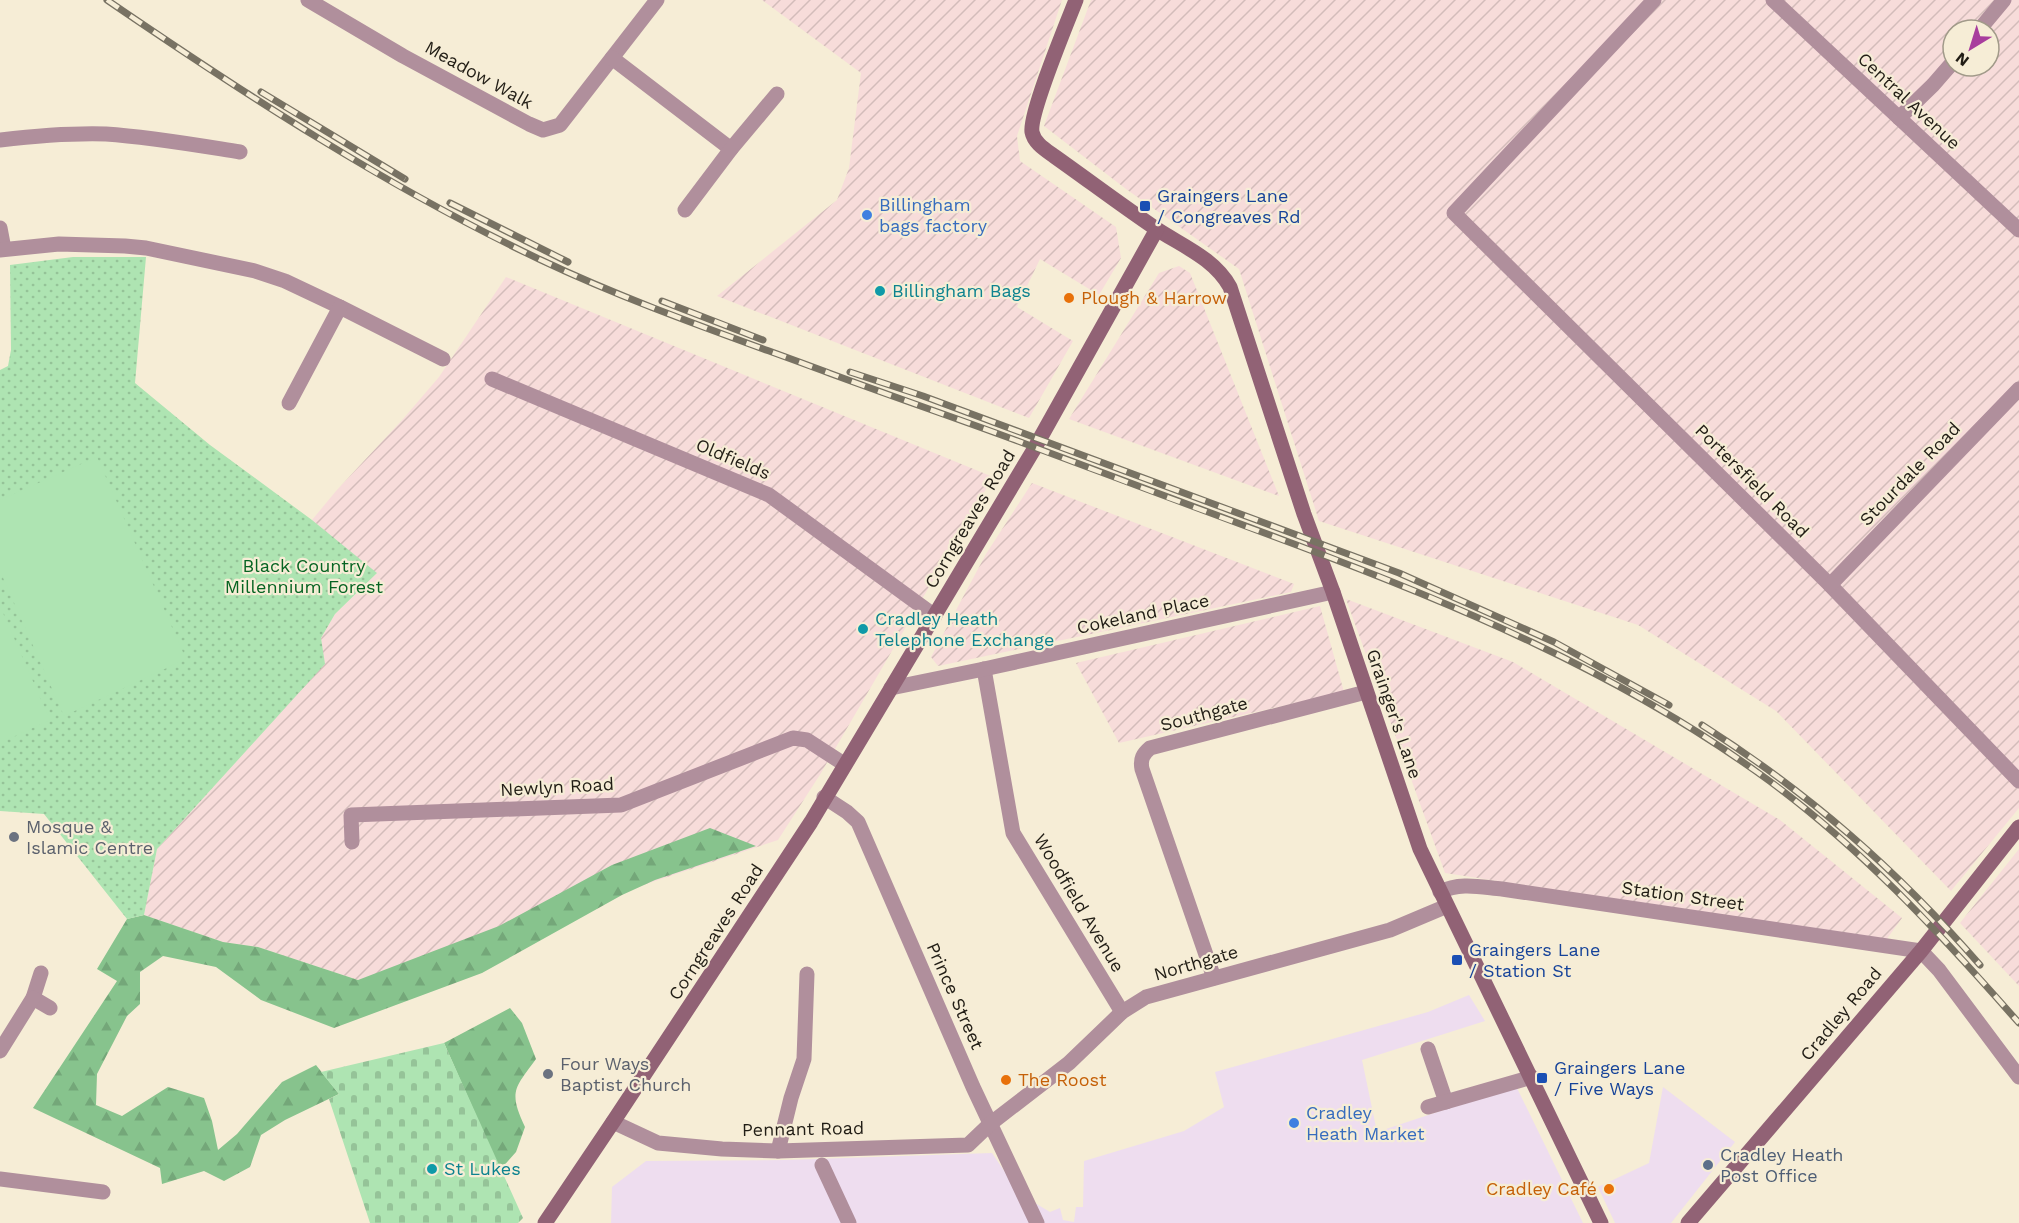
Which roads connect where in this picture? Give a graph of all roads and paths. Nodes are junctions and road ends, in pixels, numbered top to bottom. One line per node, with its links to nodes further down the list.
1 (308, 0): 8 (street, Meadow Walk)
2 (657, 0): 8 (street, Meadow Walk)
3 (1076, 0): 17 (main road)
4 (1654, 0): 25 (street, Portersfield Road)
5 (1773, 0): 11 (street, Central Avenue)
6 (2004, 0): 7 (street)
7 (1989, 18)
8 (612, 58): 13 (street)
9 (1941, 76): 11 (street)
10 (777, 94): 13 (street)
11 (1899, 118): 18 (street, Central Avenue)
12 (0, 140): 14 (street)
13 (731, 150): 15 (street)
14 (240, 152)
15 (685, 210)
16 (0, 228): 19 (street)
17 (1157, 229): 26 (main road, Grainger's Lane); 27 (main road, Corngreaves Road)
18 (2019, 230)
19 (2, 250): 20 (street)
20 (340, 307): 21 (street); 24 (street)
21 (443, 359)
22 (492, 379): 27 (street, Oldfields)
23 (2019, 389): 25 (street, Stourdale Road)
24 (290, 403)
25 (1830, 585): 32 (street, Portersfield Road)
26 (1333, 592): 28 (street, Cokeland Place); 30 (main road, Grainger's Lane)
27 (935, 616): 29 (main road, Corngreaves Road)
28 (984, 669): 29 (street, Cokeland Place); 43 (street, Woodfield Avenue)
29 (891, 688): 31 (main road, Corngreaves Road)
30 (1366, 692): 36 (main road, Grainger's Lane); 40 (street, Southgate)
31 (844, 764): 33 (main road, Corngreaves Road); 35 (street, Newlyn Road)
32 (2019, 781)
33 (824, 797): 50 (main road, Corngreaves Road); 51 (street, Prince Street)
34 (2019, 827): 37 (main road, Cradley Road)
35 (352, 842)
36 (1444, 899): 37 (street, Station Street); 40 (street, Northgate); 46 (main road, Grainger's Lane)
37 (1921, 951): 47 (street); 60 (main road, Cradley Road)
38 (41, 973): 41 (street)
39 (807, 974): 52 (street)
40 (1214, 978): 43 (street, Northgate)
41 (33, 998): 42 (street); 45 (street)
42 (50, 1008)
43 (1122, 1012): 51 (street, Northgate)
44 (1428, 1048): 48 (street)
45 (0, 1051)
46 (1532, 1077): 48 (street); 59 (main road, Grainger's Lane)
47 (2019, 1077)
48 (1446, 1102): 49 (street)
49 (1428, 1107)
50 (614, 1122): 52 (street, Pennant Road); 56 (main road, Corngreaves Road)
51 (990, 1124): 52 (street, Pennant Road); 58 (street, Prince Street)
52 (778, 1151)
53 (822, 1165): 57 (street)
54 (0, 1179): 55 (street)
55 (103, 1192)
56 (545, 1223)
57 (849, 1223)
58 (1037, 1223)
59 (1601, 1223)
60 (1688, 1223)

